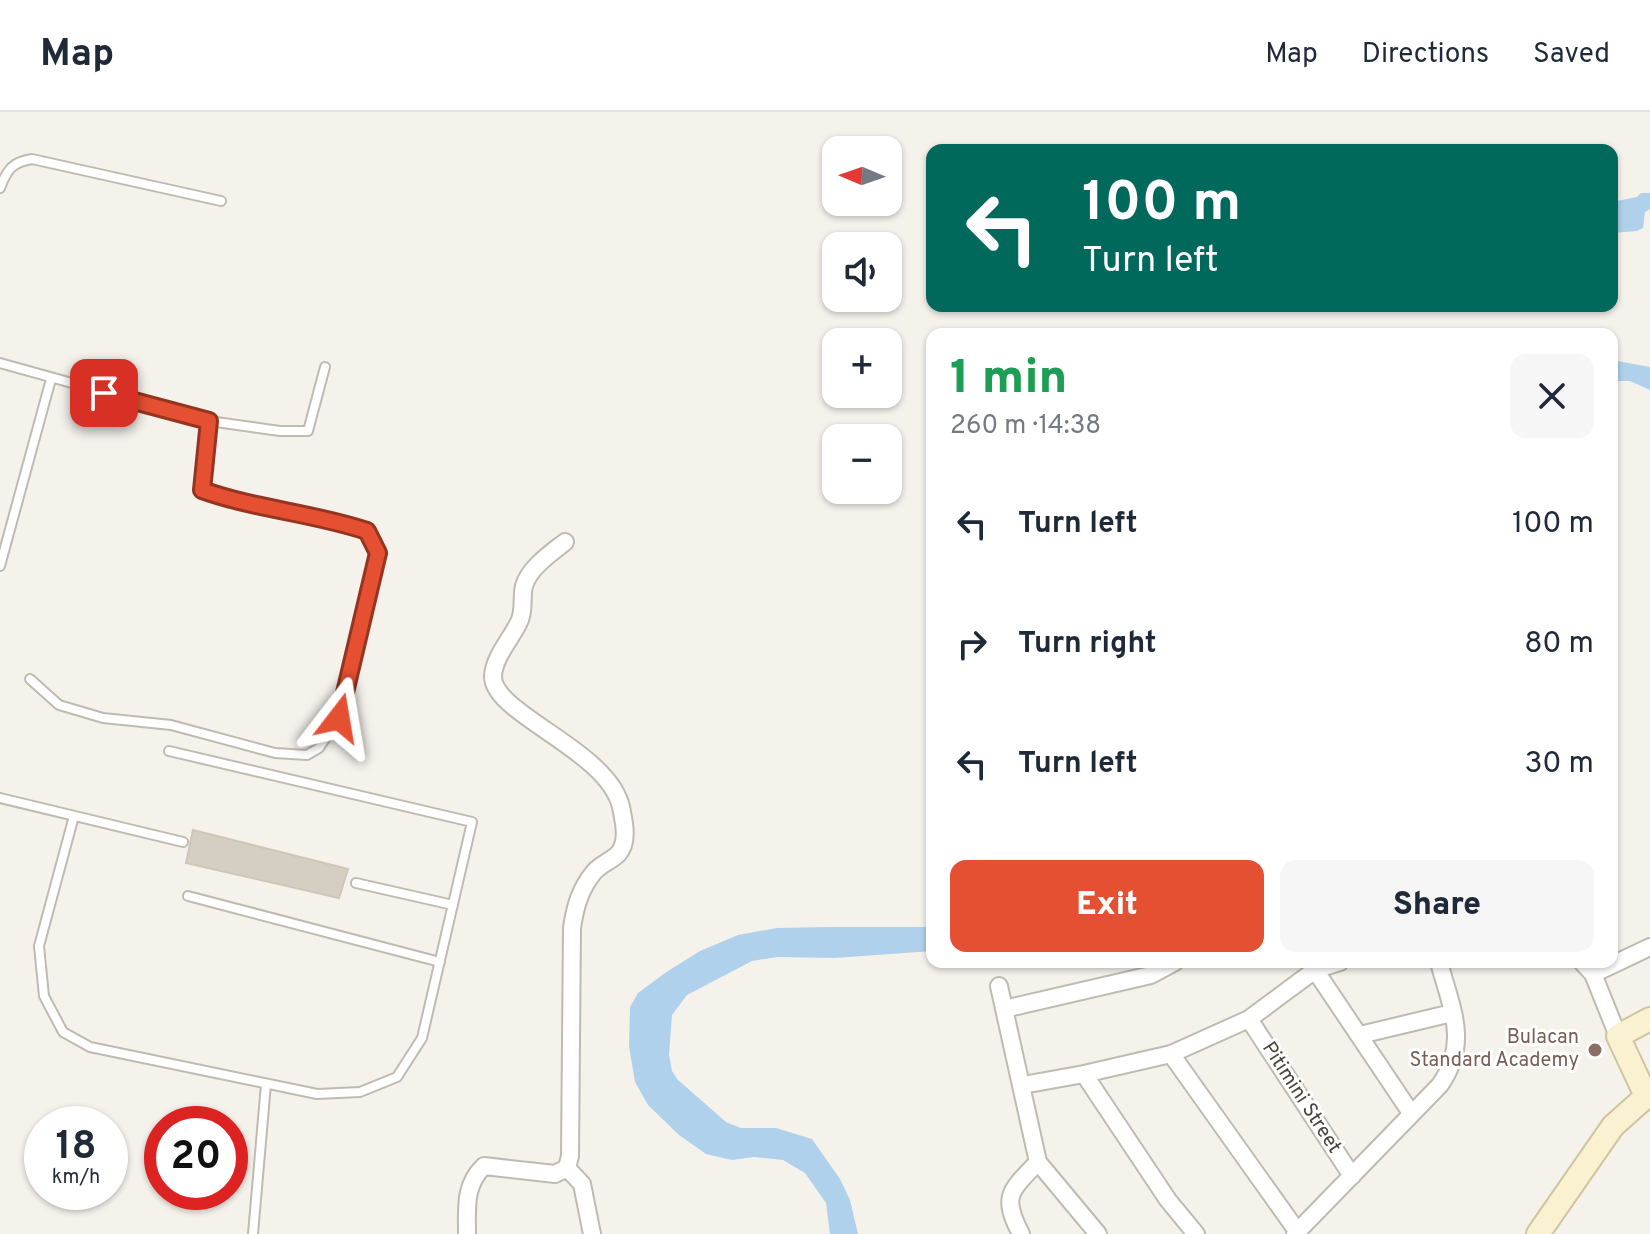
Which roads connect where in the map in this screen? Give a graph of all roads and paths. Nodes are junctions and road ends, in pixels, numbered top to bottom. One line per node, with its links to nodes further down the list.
1 (0, 188): 2 (lane)
2 (221, 201)
3 (0, 363): 5 (lane)
4 (325, 367): 6 (lane)
5 (51, 379): 6 (lane); 8 (lane)
6 (209, 421): 9 (lane)
7 (565, 542): 39 (street)
8 (0, 566)
9 (30, 679)
10 (169, 751): 16 (lane)
11 (0, 798): 12 (lane)
12 (74, 816): 13 (lane); 34 (lane)
13 (183, 842)
14 (356, 883): 16 (lane)
15 (188, 896): 19 (lane)
16 (453, 905): 19 (lane)
17 (1650, 947): 18 (street)
18 (1618, 958)
19 (440, 962): 34 (lane)
20 (1164, 968): 26 (street)
21 (1321, 968): 24 (street)
22 (1441, 968): 27 (street)
23 (1588, 968): 31 (street)
24 (1315, 970): 28 (street); 30 (street)
25 (999, 986): 26 (street)
26 (1004, 1009): 35 (street)
27 (1452, 1013): 30 (street); 37 (street)
28 (1249, 1019): 32 (street); 40 (street, Pitimini Street)
29 (1650, 1019): 31 (main road)
30 (1360, 1035): 37 (street)
31 (1618, 1036): 36 (main road)
32 (1171, 1054): 33 (street); 41 (street)
33 (1084, 1074): 35 (street); 47 (street)
34 (266, 1084): 42 (lane)
35 (1023, 1085): 38 (street)
36 (1649, 1097): 48 (main road)
37 (1411, 1113): 40 (street)
38 (1038, 1162): 45 (street); 46 (street)
39 (567, 1168): 43 (street); 44 (street)
40 (1352, 1176): 41 (street)
41 (1296, 1233)
42 (253, 1234)
43 (467, 1234)
44 (592, 1234)
45 (1021, 1234)
46 (1098, 1234)
47 (1196, 1234)
48 (1538, 1234)

